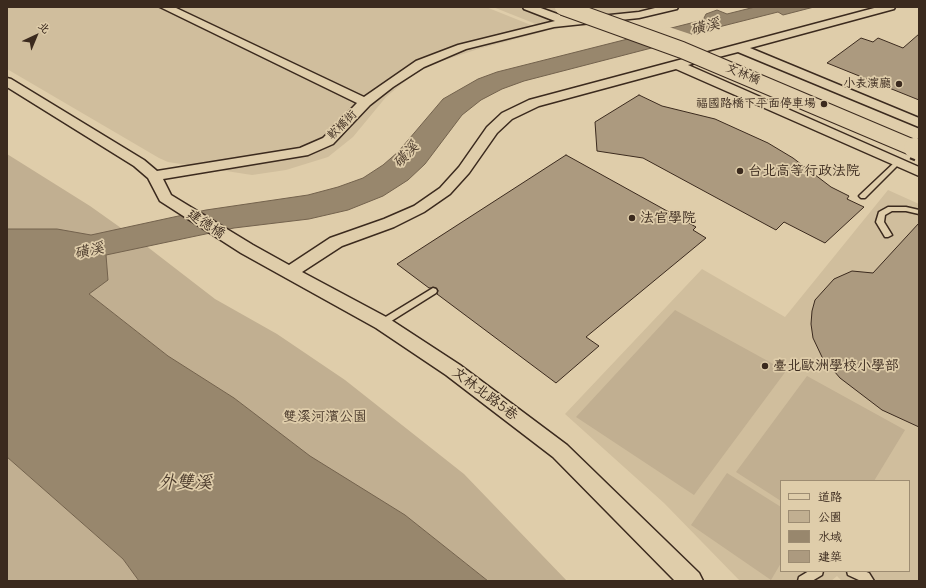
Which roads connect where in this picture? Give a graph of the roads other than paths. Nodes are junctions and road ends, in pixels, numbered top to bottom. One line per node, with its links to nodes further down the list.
1 (165, 7): 15 (street)
2 (528, 7): 9 (street)
3 (563, 7): 18 (street, 文林橋, bridge)
4 (587, 7): 17 (street, 文林橋)
5 (617, 7): 8 (street)
6 (673, 7): 8 (street)
7 (890, 7): 10 (street)
8 (639, 15): 9 (street, 軟橋街)
9 (570, 22): 15 (street, 軟橋街)
10 (739, 48): 11 (street); 16 (street)
11 (711, 56): 12 (street); 13 (lane)
12 (678, 65): 19 (street); 26 (street)
13 (750, 72)
14 (7, 82): 21 (street)
15 (365, 102): 21 (street, 軟橋街)
16 (919, 122)
17 (919, 138)
18 (919, 150)
19 (898, 162): 20 (street); 22 (lane)
20 (919, 172)
21 (154, 176): 25 (street, 建德橋)
22 (863, 196)
23 (919, 212): 24 (lane)
24 (888, 235)
25 (247, 249): 26 (street, 文林北路5巷)
26 (289, 272): 28 (street, 文林北路5巷)
27 (433, 291): 28 (lane)
28 (382, 323): 31 (street, 文林北路5巷)
29 (816, 572): 32 (lane)
30 (854, 572): 33 (lane)
31 (691, 581)
32 (803, 581)
33 (869, 581)

